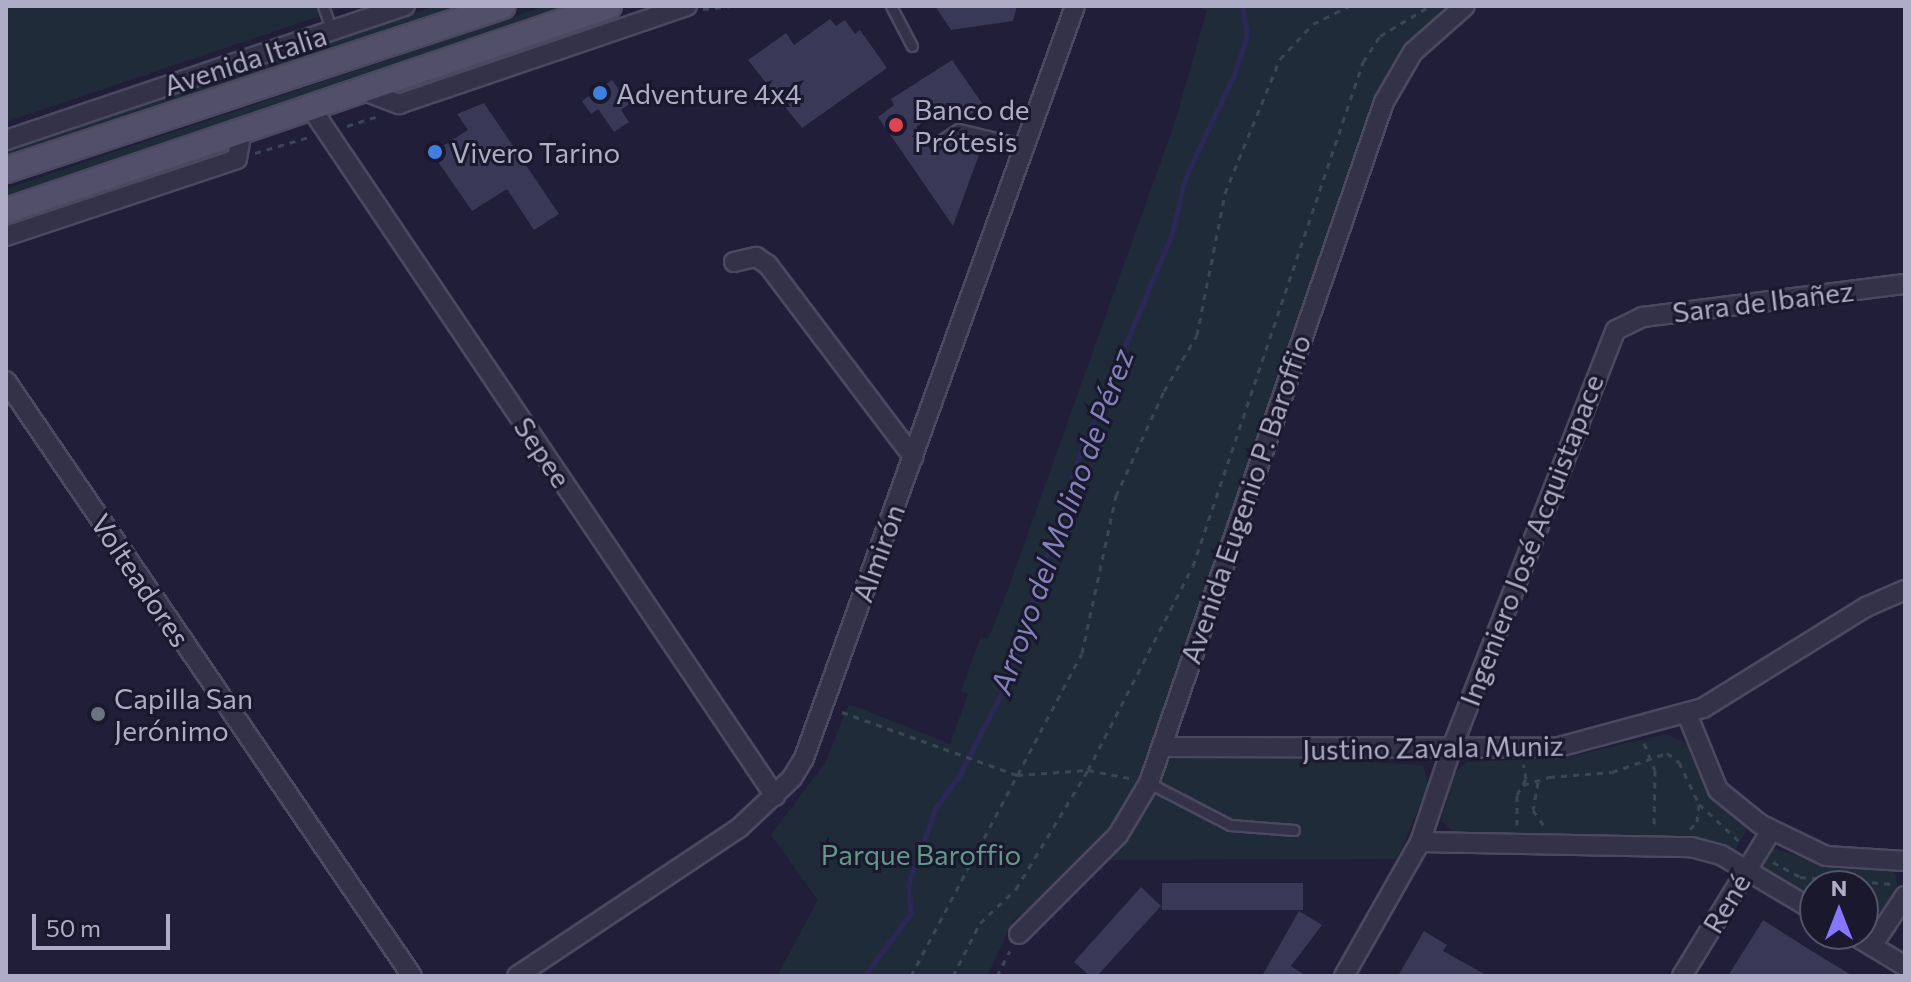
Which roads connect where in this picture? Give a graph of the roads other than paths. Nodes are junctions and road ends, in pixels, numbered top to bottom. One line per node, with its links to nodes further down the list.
1 (323, 6): 9 (lane)
2 (405, 6): 9 (street, Avenida Italia)
3 (503, 6): 17 (main road, Avenida Italia)
4 (609, 6): 11 (main road)
5 (688, 6): 11 (street)
6 (891, 6): 10 (lane)
7 (1075, 6): 16 (street, Almirón)
8 (1465, 6): 27 (street, Avenida Eugenio P. Baroffio)
9 (332, 31): 15 (street, Avenida Italia)
10 (912, 46)
11 (362, 90): 12 (main road)
12 (311, 108): 13 (main road); 30 (street, Sepee)
13 (242, 132): 18 (main road); 19 (street)
14 (943, 139): 16 (lane)
15 (6, 140)
16 (1025, 145): 24 (street, Almirón)
17 (6, 170)
18 (6, 211)
19 (6, 236)
20 (734, 262): 24 (street)
21 (1905, 284): 22 (street, Sara de Ibañez)
22 (1622, 324): 28 (street, Ingeniero José Acquistapace)
23 (6, 381): 42 (street, Volteadores)
24 (913, 457): 30 (street, Almirón)
25 (1905, 590): 26 (street, Justino Zavala Muniz)
26 (1687, 714): 28 (street, Justino Zavala Muniz); 32 (street)
27 (1164, 747): 28 (street, Justino Zavala Muniz); 29 (street, Avenida Eugenio P. Baroffio)
28 (1451, 750): 33 (street, Ingeniero José Acquistapace)
29 (1149, 783): 31 (lane); 38 (street, Avenida Eugenio P. Baroffio)
30 (775, 796): 43 (street, Almirón)
31 (1294, 830)
32 (1771, 831): 34 (street); 35 (street, René)
33 (1420, 842): 35 (street); 44 (street, Ingeniero José Acquistapace)
34 (1905, 861)
35 (1746, 869): 37 (street); 45 (street, René)
36 (1905, 896): 39 (street)
37 (1799, 901)
38 (1019, 934)
39 (1879, 935)
40 (1879, 950): 41 (street)
41 (1905, 966)
42 (412, 976)
43 (517, 976)
44 (1344, 976)
45 (1682, 976)

